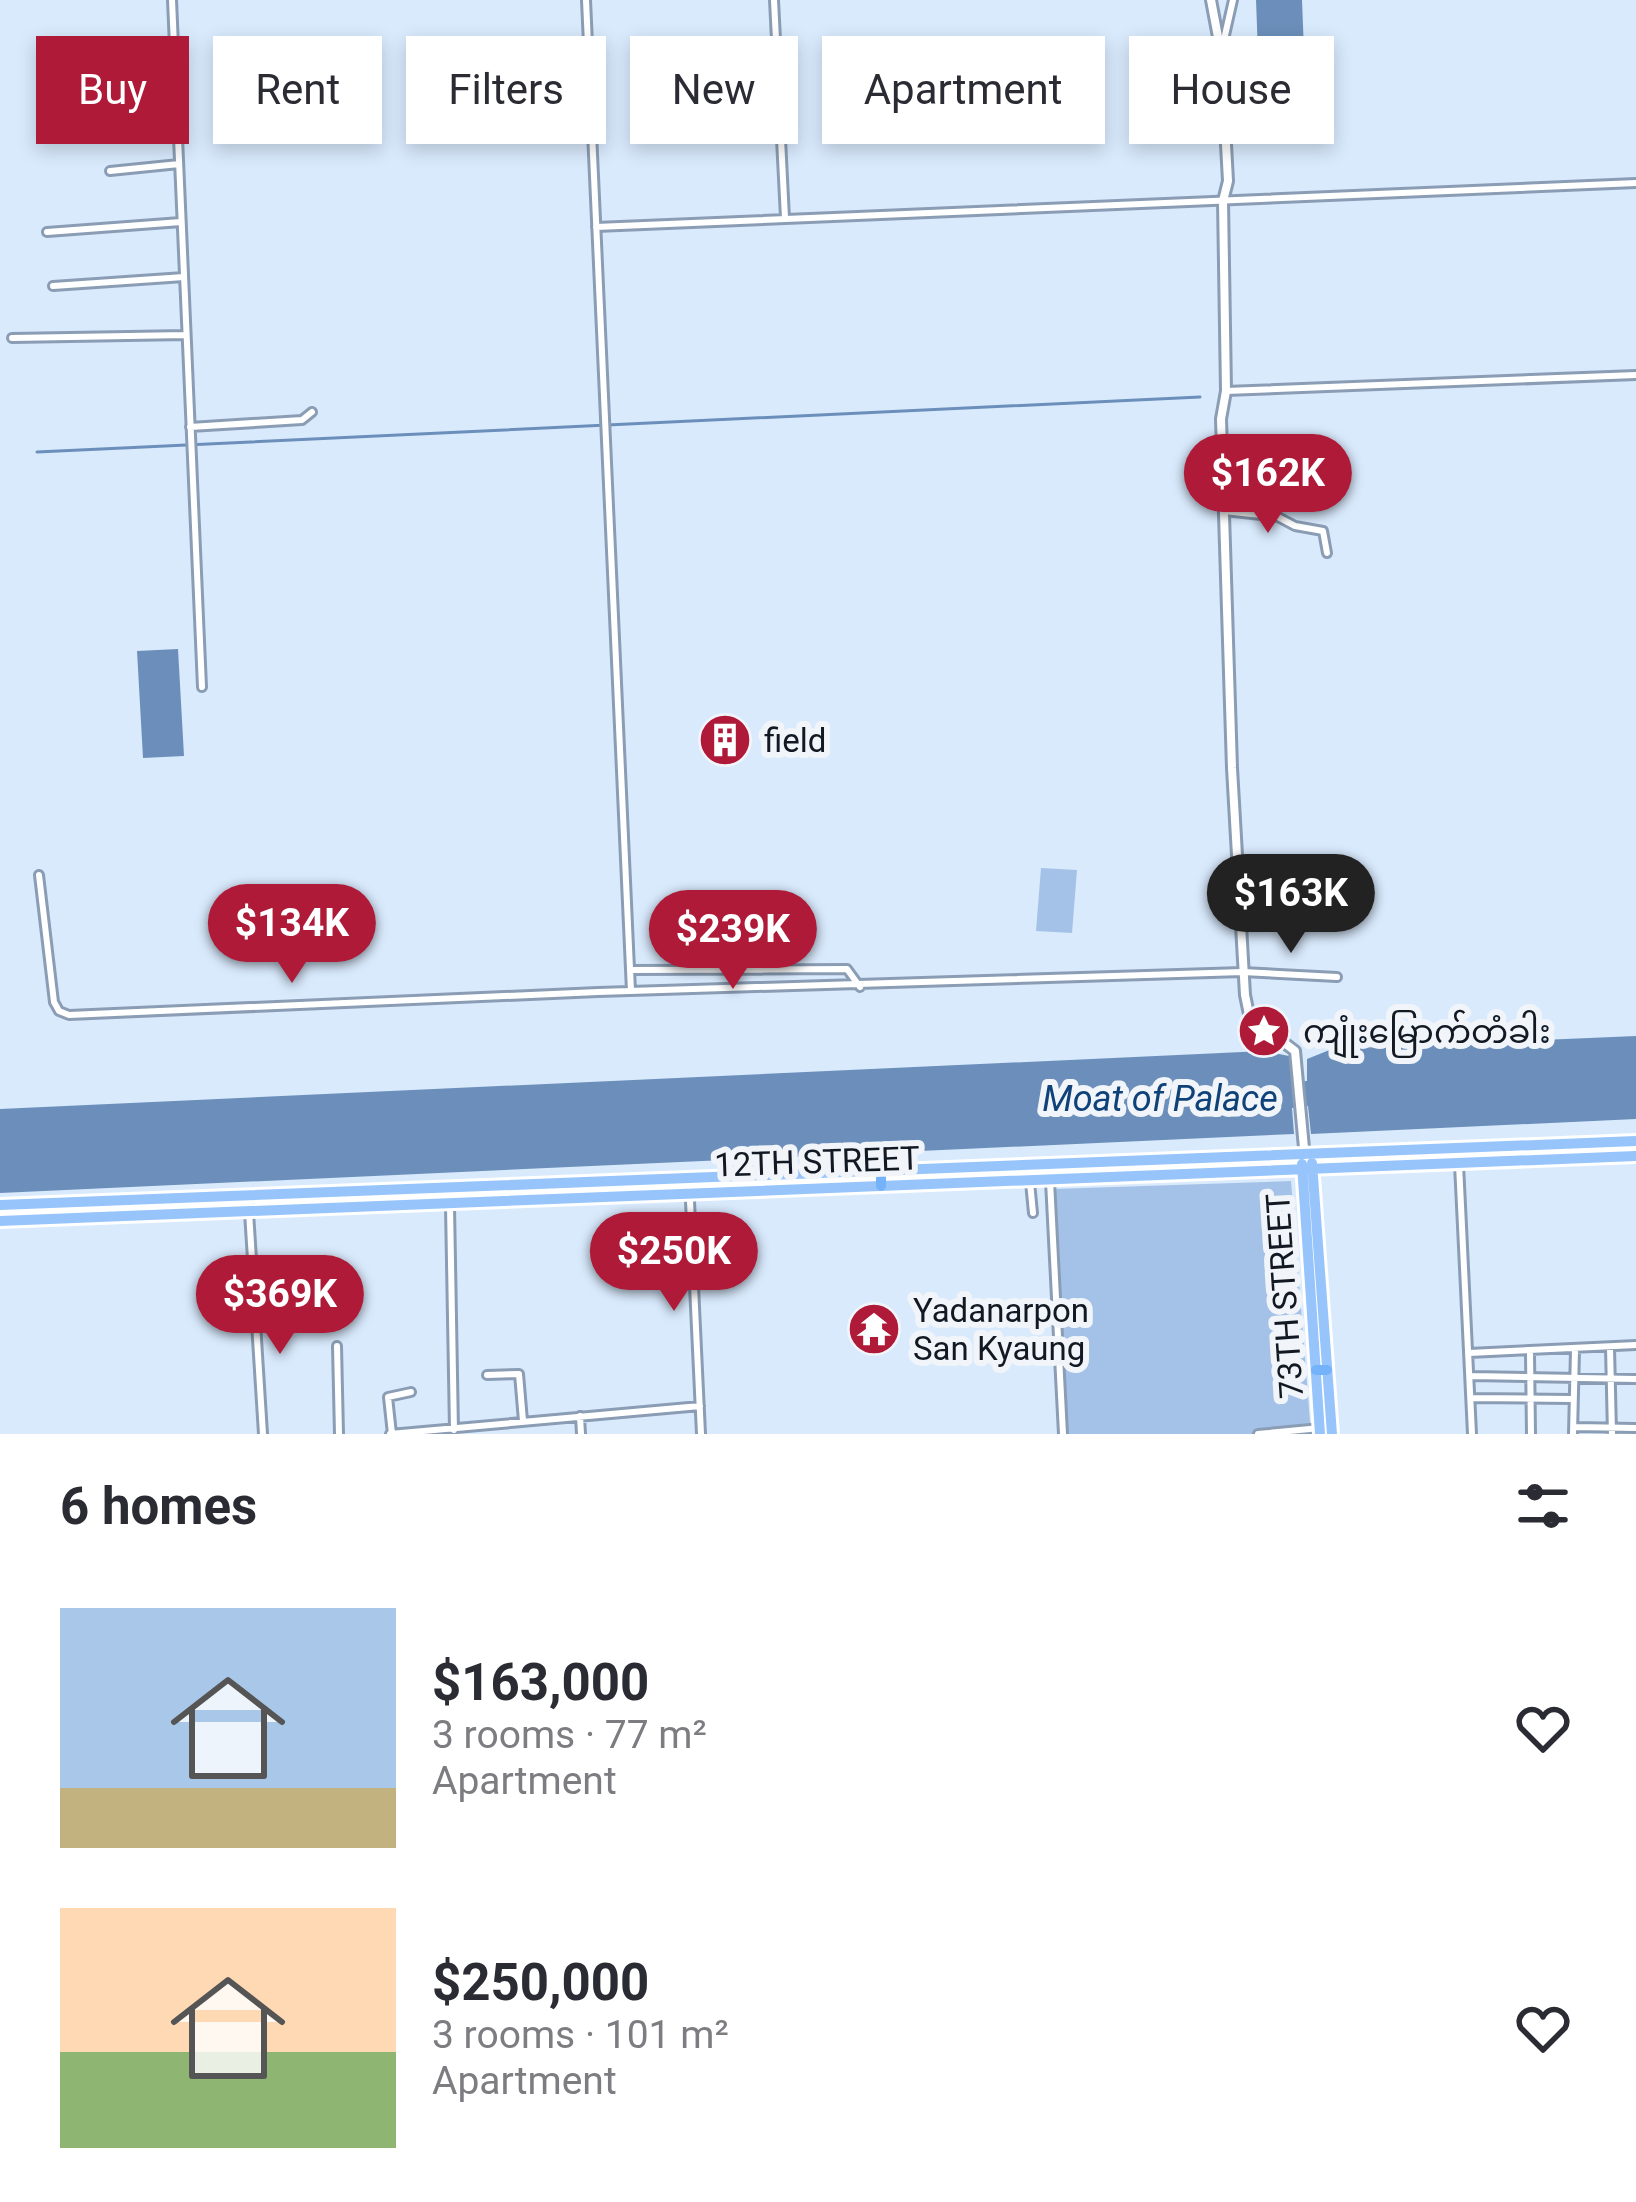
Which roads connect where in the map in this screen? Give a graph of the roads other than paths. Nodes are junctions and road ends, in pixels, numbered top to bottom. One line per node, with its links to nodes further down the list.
1 (172, 0): 9 (street)
2 (586, 0): 15 (street)
3 (774, 0): 13 (street)
4 (1211, 0): 6 (street)
5 (1233, 0): 7 (street)
6 (1218, 36)
7 (1225, 36)
8 (1226, 144): 12 (street)
9 (179, 164): 10 (street); 14 (street)
10 (110, 171)
11 (1636, 183): 12 (street)
12 (1223, 201): 13 (street); 22 (street)
13 (785, 218): 15 (street)
14 (181, 222): 16 (street); 17 (street)
15 (596, 227): 29 (street)
16 (47, 232)
17 (184, 277): 18 (street); 19 (street)
18 (53, 286)
19 (186, 335): 20 (street); 24 (street)
20 (12, 338)
21 (1636, 375): 22 (street)
22 (1226, 391): 25 (street)
23 (312, 412): 24 (street)
24 (190, 427): 27 (street)
25 (1224, 511): 26 (street); 31 (street)
26 (1327, 553)
27 (202, 687)
28 (39, 875): 35 (street)
29 (631, 970): 30 (street); 35 (street)
30 (771, 970): 33 (street); 34 (street)
31 (1243, 973): 32 (street); 33 (street); 37 (street)
32 (1336, 977)
33 (860, 987): 34 (street)
34 (773, 989): 35 (street)
35 (631, 992)
36 (1636, 1141): 37 (main road, 12TH STREET)
37 (1305, 1152): 40 (main road, 73TH STREET); 41 (main road, 12TH STREET)
38 (1636, 1156): 39 (main road, 12TH STREET)
39 (1459, 1164): 40 (main road, 12TH STREET); 56 (street)
40 (1308, 1170): 42 (main road, 12TH STREET); 73 (main road, 73TH STREET)
41 (881, 1172): 44 (main road, 12TH STREET); 45 (highway)
42 (1049, 1181): 43 (main road, 12TH STREET); 82 (street)
43 (1030, 1182): 45 (main road, 12TH STREET); 50 (street)
44 (689, 1186): 45 (main road, 12TH STREET); 46 (main road, 12TH STREET); 47 (main road, 12TH STREET); 68 (street)
45 (881, 1186)
46 (248, 1196): 48 (main road, 12TH STREET); 49 (street)
47 (450, 1203): 49 (main road, 12TH STREET); 72 (street)
48 (0, 1205)
49 (249, 1212): 51 (main road, 12TH STREET); 77 (street)
50 (1033, 1213)
51 (0, 1221)
52 (1636, 1345): 54 (street)
53 (337, 1346): 78 (street)
54 (1610, 1347): 55 (street); 62 (street)
55 (1575, 1350): 57 (street); 61 (street)
56 (1469, 1353): 57 (street); 59 (street)
57 (1530, 1353): 60 (street)
58 (488, 1375): 70 (street)
59 (1470, 1376): 60 (street); 65 (street)
60 (1532, 1377): 61 (street); 67 (street)
61 (1574, 1378): 62 (street); 66 (street)
62 (1612, 1378): 63 (street); 75 (street)
63 (1636, 1379)
64 (411, 1392): 79 (street)
65 (1472, 1398): 67 (street); 84 (street)
66 (1572, 1399): 67 (street); 74 (street)
67 (1531, 1400): 85 (street)
68 (700, 1406): 69 (street); 81 (street)
69 (580, 1416): 70 (street); 80 (street)
70 (523, 1421): 72 (street)
71 (1636, 1428): 75 (street)
72 (454, 1430): 79 (street)
73 (1325, 1431): 76 (street)
74 (1573, 1431): 75 (street)
75 (1612, 1431)
76 (1289, 1432): 83 (street)
77 (263, 1434)
78 (339, 1434)
79 (391, 1434)
80 (581, 1434)
81 (701, 1434)
82 (1063, 1434)
83 (1258, 1434)
84 (1472, 1434)
85 (1531, 1434)

